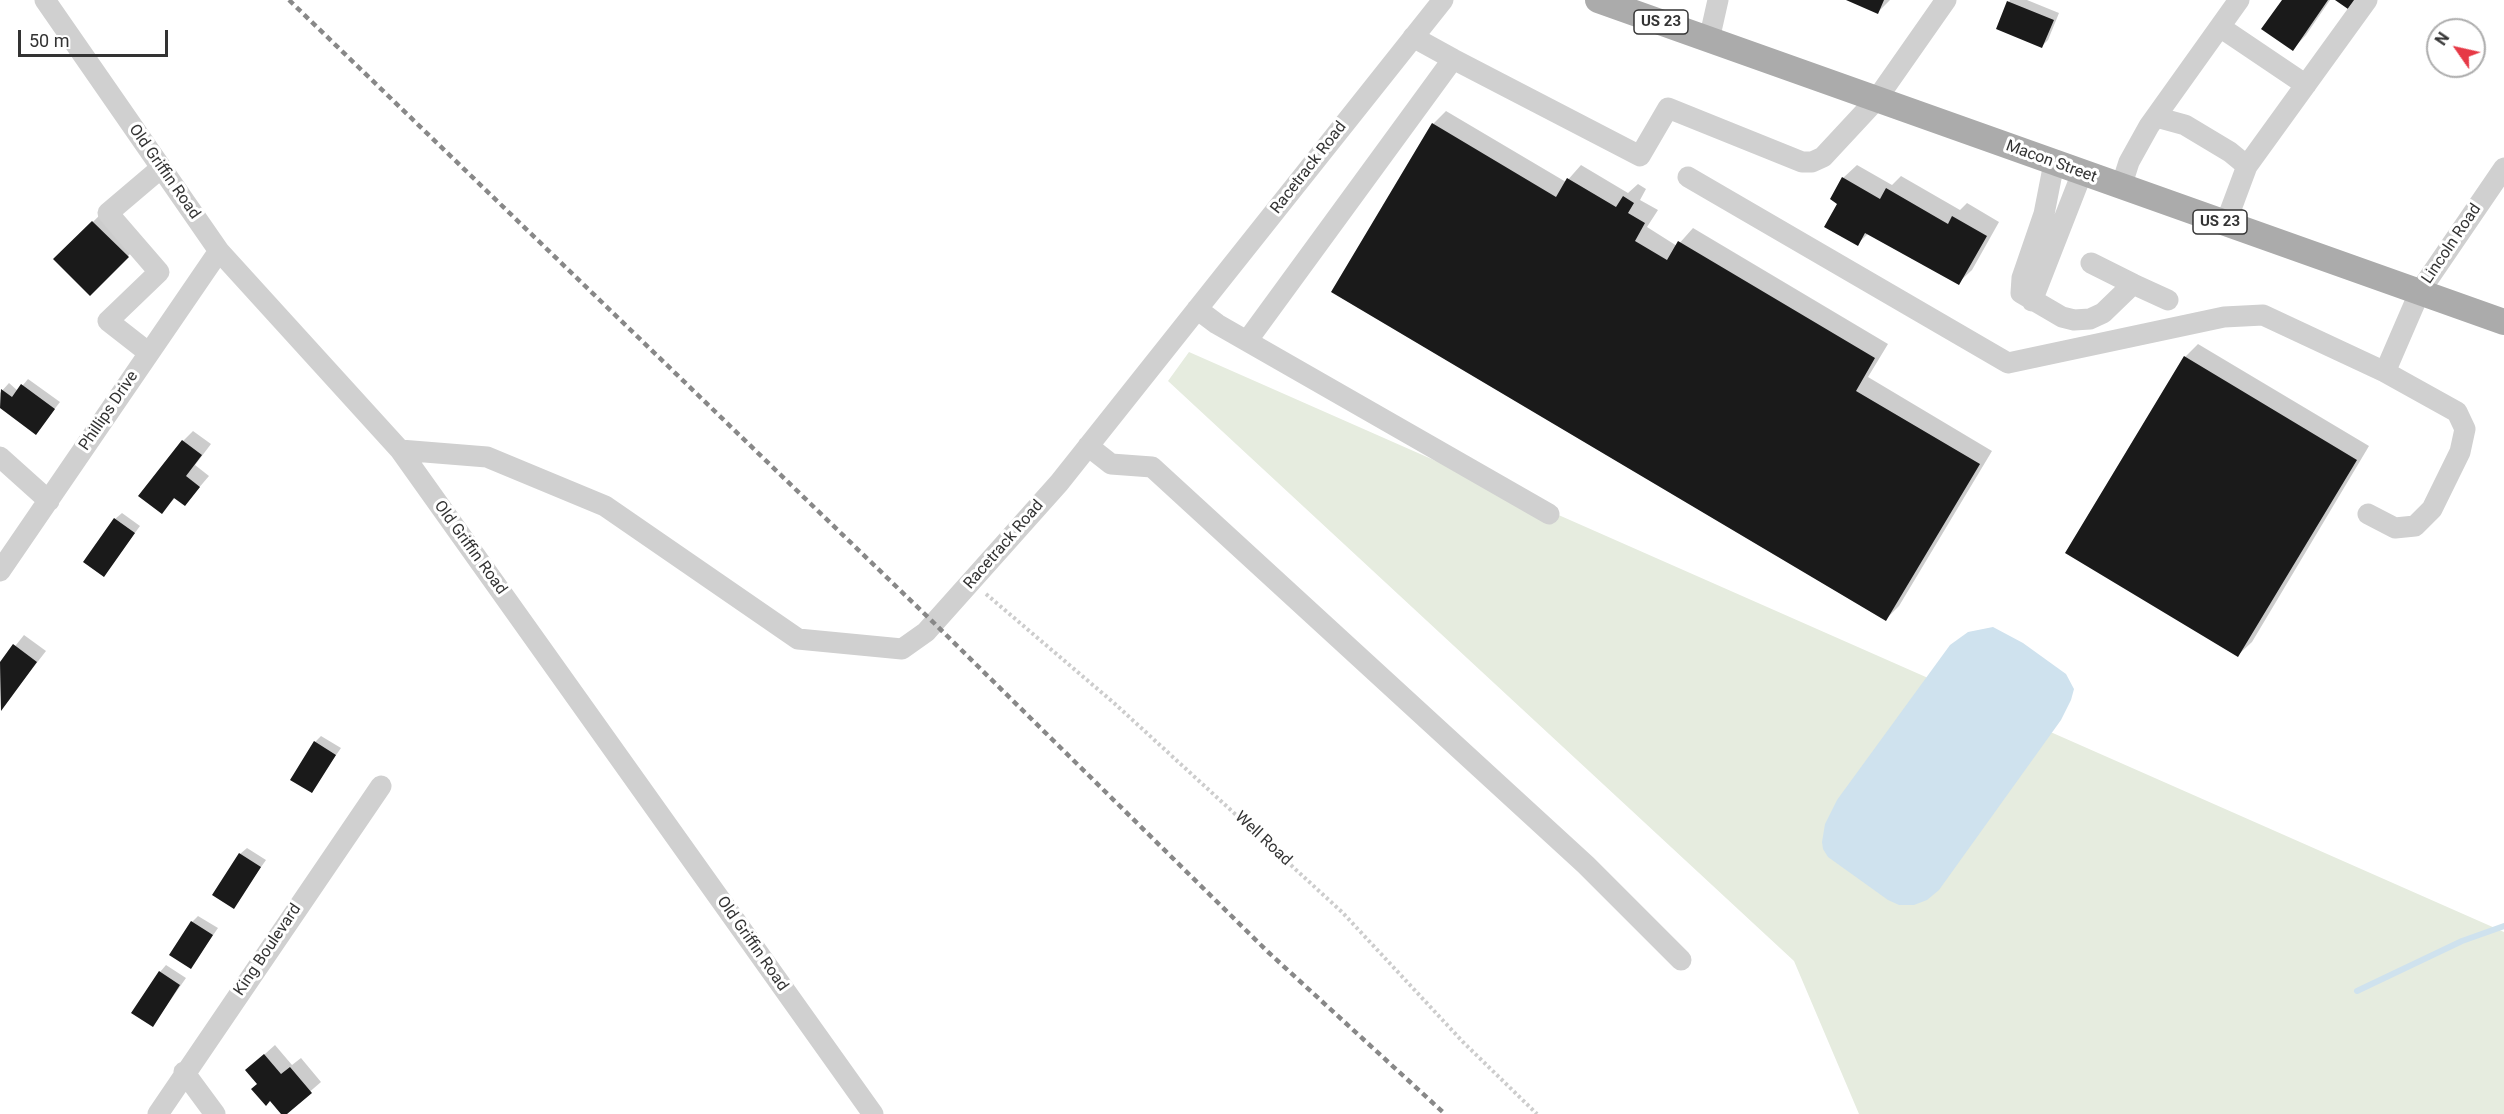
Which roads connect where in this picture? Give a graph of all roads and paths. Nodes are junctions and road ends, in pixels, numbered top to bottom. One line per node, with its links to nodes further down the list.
1 (45, 0): 17 (street, Old Griffin Road)
2 (1443, 0): 9 (street, Racetrack Road)
3 (1718, 0): 10 (street)
4 (1946, 0): 13 (street)
5 (2240, 0): 8 (street)
6 (2367, 0): 12 (street)
7 (1608, 2): 10 (main road, Macon Street / US 23)
8 (2220, 27): 12 (street); 14 (street)
9 (1413, 37): 11 (street); 29 (street, Racetrack Road)
10 (1709, 40): 13 (main road, Macon Street / US 23)
11 (1453, 59): 13 (street); 31 (street)
12 (2306, 85): 16 (street)
13 (1876, 100): 15 (main road, Macon Street / US 23)
14 (2156, 117): 16 (street); 21 (street)
15 (2054, 163): 19 (main road, Macon Street / US 23); 28 (street)
16 (2247, 166): 22 (street)
17 (161, 168): 23 (street, Old Griffin Road); 32 (street)
18 (2504, 168): 26 (street, Lincoln Road)
19 (2082, 173): 21 (main road, Macon Street / US 23); 28 (street)
20 (1688, 177): 33 (street)
21 (2121, 187): 22 (main road, Macon Street / US 23)
22 (2225, 225): 26 (main road, Macon Street / US 23)
23 (219, 251): 32 (street, Phillips Drive); 35 (street, Old Griffin Road)
24 (2091, 263): 25 (street)
25 (2133, 284): 27 (street); 28 (street)
26 (2420, 291): 30 (main road, Macon Street / US 23); 33 (street, Lincoln Road)
27 (2168, 300)
28 (2032, 301)
29 (1197, 309): 31 (street); 34 (street, Racetrack Road)
30 (2504, 322)
31 (1247, 341): 38 (street)
32 (149, 353): 37 (street, Phillips Drive)
33 (2385, 372): 39 (street)
34 (1088, 446): 41 (street, Racetrack Road); 43 (street)
35 (400, 450): 41 (street, Racetrack Road); 47 (street, Old Griffin Road)
36 (0, 457): 37 (street)
37 (49, 501): 40 (street, Phillips Drive)
38 (1549, 514)
39 (2368, 514)
40 (0, 571)
41 (972, 582): 48 (path, Well Road)
42 (381, 786): 44 (street, King Boulevard)
43 (1681, 960)
44 (184, 1072): 45 (street, King Boulevard); 46 (street)
45 (158, 1114)
46 (215, 1114)
47 (873, 1114)
48 (1537, 1114)

